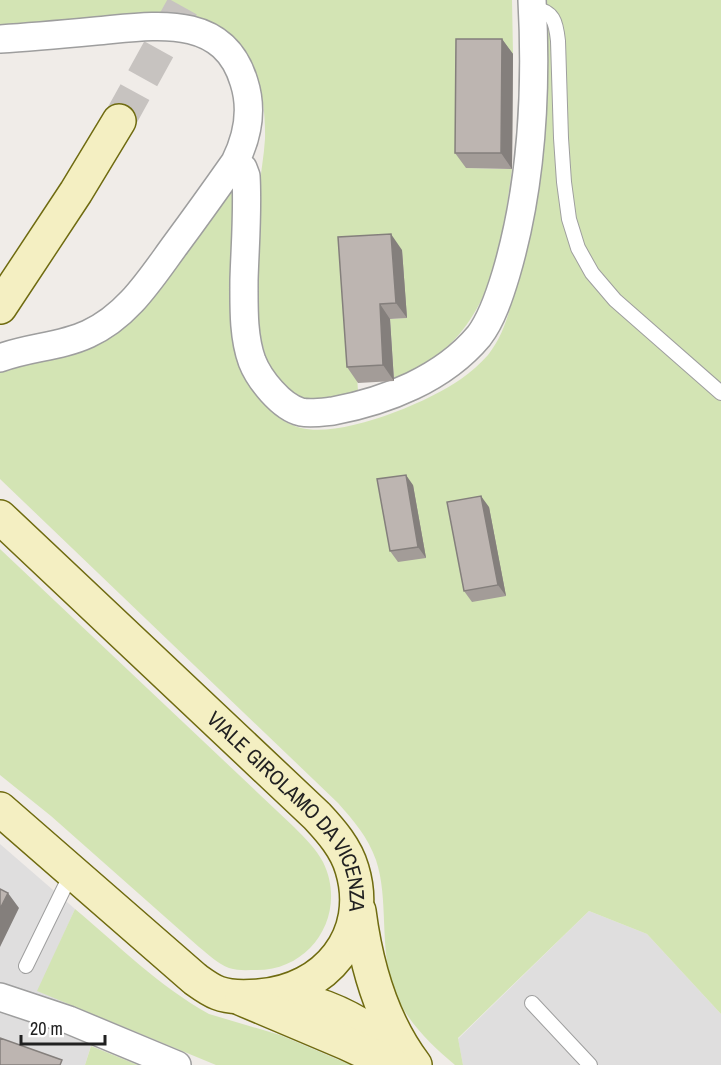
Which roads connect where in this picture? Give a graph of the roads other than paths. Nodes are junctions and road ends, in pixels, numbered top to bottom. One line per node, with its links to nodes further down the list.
1 (532, 4): 4 (street); 7 (lane)
2 (0, 39): 4 (street)
3 (119, 121): 5 (main road)
4 (235, 162): 6 (street)
5 (0, 307)
6 (0, 358)
7 (721, 393)
8 (0, 517): 11 (main road, VIALE GIROLAMO DA VICENZA)
9 (0, 809): 10 (main road, VIALE GIROLAMO DA VICENZA)
10 (72, 872): 13 (lane); 15 (main road, VIALE GIROLAMO DA VICENZA)
11 (356, 888): 12 (main road, VIALE GIROLAMO DA VICENZA); 22 (main road)
12 (331, 965): 14 (main road, VIALE GIROLAMO DA VICENZA); 18 (main road)
13 (26, 966)
14 (273, 995): 15 (main road, VIALE GIROLAMO DA VICENZA); 18 (main road)
15 (231, 996): 19 (main road)
16 (0, 997): 20 (street)
17 (532, 1003): 23 (lane)
18 (318, 1005): 19 (main road); 22 (main road)
19 (332, 1036): 21 (main road)
20 (177, 1065)
21 (393, 1065)
22 (414, 1065)
23 (590, 1065)

